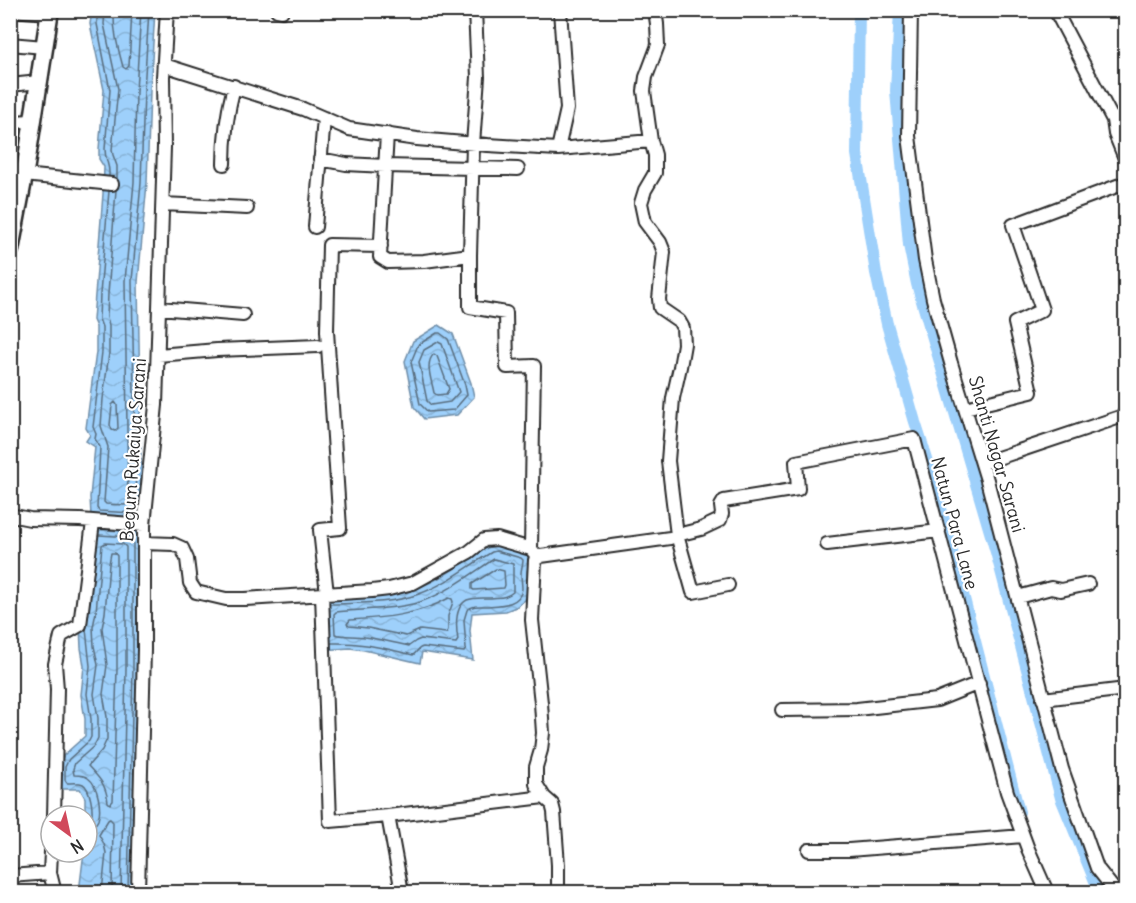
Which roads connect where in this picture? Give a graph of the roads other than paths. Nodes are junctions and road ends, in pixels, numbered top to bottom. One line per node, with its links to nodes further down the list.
1 (11, 10): 8 (street)
2 (167, 10): 11 (street, Begum Rukaiya Sarani)
3 (475, 10): 21 (street)
4 (560, 10): 22 (street)
5 (655, 10): 20 (street)
6 (911, 10): 42 (street, Shanti Nagar Sarani)
7 (1055, 10): 16 (street)
8 (50, 12): 10 (main road)
9 (10, 45): 10 (street)
10 (44, 47): 12 (main road)
11 (164, 65): 14 (street); 32 (street, Begum Rukaiya Sarani)
12 (39, 82): 13 (street); 17 (main road)
13 (10, 85)
14 (234, 86): 15 (street); 25 (street)
15 (324, 118): 19 (street); 23 (street)
16 (1119, 118): 24 (street)
17 (33, 121): 18 (street); 29 (main road)
18 (10, 122)
19 (387, 134): 21 (street); 26 (street)
20 (651, 141): 22 (street); 49 (street)
21 (473, 144): 22 (street); 27 (street)
22 (558, 149)
23 (320, 159): 26 (street); 34 (street)
24 (1125, 161)
25 (224, 164)
26 (385, 166): 27 (street); 36 (street)
27 (473, 167): 28 (street); 37 (street)
28 (518, 169)
29 (24, 175): 31 (street); 35 (main road)
30 (1125, 181): 42 (street)
31 (112, 184)
32 (163, 204): 33 (street); 38 (street, Begum Rukaiya Sarani)
33 (248, 208)
34 (315, 227)
35 (11, 240)
36 (381, 246): 37 (street); 55 (street)
37 (470, 255): 52 (street)
38 (159, 308): 39 (street); 41 (street, Begum Rukaiya Sarani)
39 (243, 315)
40 (318, 346): 41 (street)
41 (158, 355): 47 (street, Begum Rukaiya Sarani)
42 (965, 408): 44 (street, Shanti Nagar Sarani)
43 (1125, 415): 44 (street)
44 (983, 463): 56 (street, Shanti Nagar Sarani)
45 (10, 515): 46 (street)
46 (93, 522): 47 (street); 62 (street)
47 (144, 525): 50 (street, Begum Rukaiya Sarani)
48 (939, 531): 49 (street, Natun Para Lane); 51 (street); 57 (street, Natun Para Lane)
49 (677, 535): 52 (street); 54 (street)
50 (144, 543): 55 (street); 70 (street, Begum Rukaiya Sarani)
51 (827, 544)
52 (535, 554): 55 (street); 61 (street)
53 (1088, 584): 56 (street)
54 (728, 585)
55 (325, 594): 63 (street)
56 (1018, 597): 59 (street, Shanti Nagar Sarani)
57 (979, 683): 60 (street); 64 (street, Natun Para Lane)
58 (1125, 689): 59 (street)
59 (1043, 699): 74 (street, Shanti Nagar Sarani)
60 (782, 710)
61 (544, 797): 63 (street); 72 (street)
62 (54, 804)
63 (388, 816): 71 (street)
64 (1023, 836): 65 (street); 73 (street, Natun Para Lane)
65 (810, 850)
66 (50, 864): 67 (street)
67 (50, 873): 68 (street); 69 (street)
68 (10, 876)
69 (54, 889)
70 (138, 892)
71 (402, 892)
72 (558, 892)
73 (1047, 892)
74 (1116, 892)

